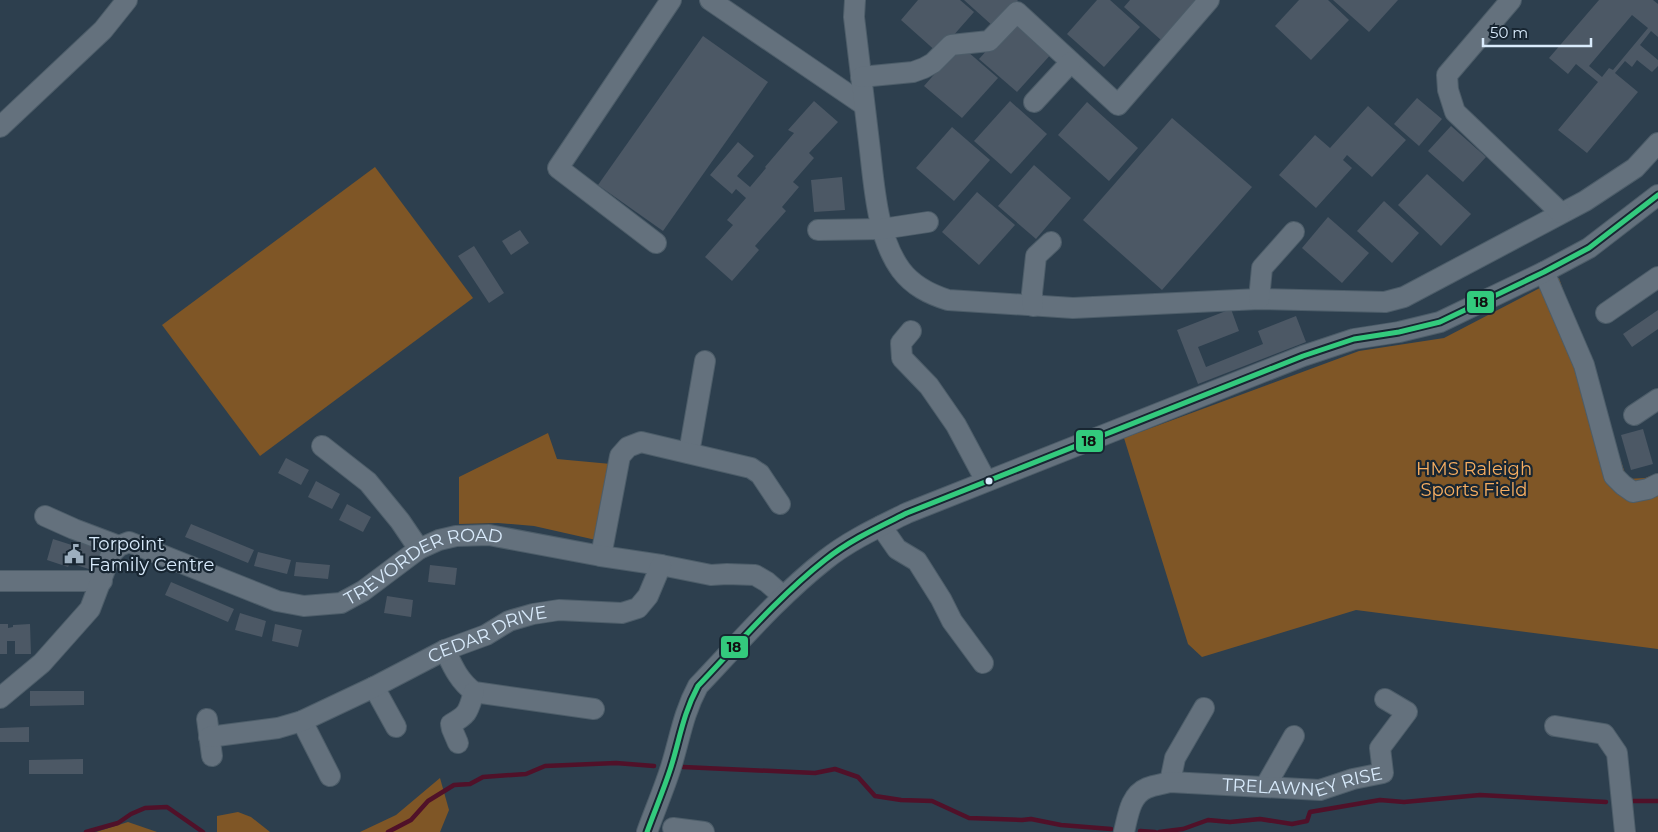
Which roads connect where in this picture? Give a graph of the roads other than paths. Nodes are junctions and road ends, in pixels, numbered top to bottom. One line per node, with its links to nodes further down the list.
1 (127, 0): 11 (street)
2 (671, 0): 20 (street)
3 (710, 0): 10 (street)
4 (855, 0): 8 (street)
5 (1209, 0): 7 (street)
6 (1511, 0): 14 (street)
7 (1071, 62): 8 (street); 9 (street)
8 (861, 77): 10 (street)
9 (1034, 102)
10 (864, 105): 16 (street)
11 (0, 127)
12 (1658, 143): 14 (street)
13 (1658, 195): 21 (street)
14 (1561, 213): 23 (street)
15 (928, 222): 16 (street)
16 (882, 229): 17 (street); 24 (street)
17 (818, 230)
18 (1294, 232): 23 (street)
19 (1051, 242): 24 (street)
20 (656, 244)
21 (1544, 272): 32 (street); 33 (street)
22 (1658, 278): 25 (street)
23 (1260, 299): 24 (street)
24 (1032, 306)
25 (1606, 312)
26 (911, 331): 32 (street)
27 (705, 361): 31 (street)
28 (1658, 399): 29 (street)
29 (1634, 415)
30 (322, 446): 38 (street)
31 (689, 453): 34 (street); 39 (street)
32 (986, 481): 36 (street)
33 (1658, 484)
34 (780, 504)
35 (45, 516): 37 (street, TREVORDER ROAD)
36 (881, 526): 43 (street); 45 (street)
37 (119, 546): 38 (street, TREVORDER ROAD); 42 (street)
38 (419, 549): 39 (street, TREVORDER ROAD)
39 (601, 556): 40 (street, TREVORDER ROAD)
40 (661, 565): 43 (street, TREVORDER ROAD); 44 (street, CEDAR DRIVE)
41 (0, 581): 42 (street)
42 (102, 581): 48 (street)
43 (783, 596): 62 (street)
44 (445, 650): 46 (street, CEDAR DRIVE); 47 (street)
45 (983, 663)
46 (374, 687): 52 (street, CEDAR DRIVE); 54 (street)
47 (474, 692): 51 (street); 57 (street)
48 (0, 698)
49 (1385, 698): 60 (street, TRELAWNEY RISE)
50 (1204, 708): 59 (street)
51 (594, 710)
52 (302, 721): 56 (street, CEDAR DRIVE); 58 (street)
53 (1556, 726): 65 (street)
54 (396, 727)
55 (1294, 736): 60 (street)
56 (209, 738)
57 (458, 743)
58 (330, 776)
59 (1170, 782): 60 (street, TRELAWNEY RISE); 64 (street, TRELAWNEY RISE)
60 (1265, 787)
61 (673, 828): 63 (street)
62 (647, 832)
63 (704, 832)
64 (1124, 832)
65 (1625, 832)

